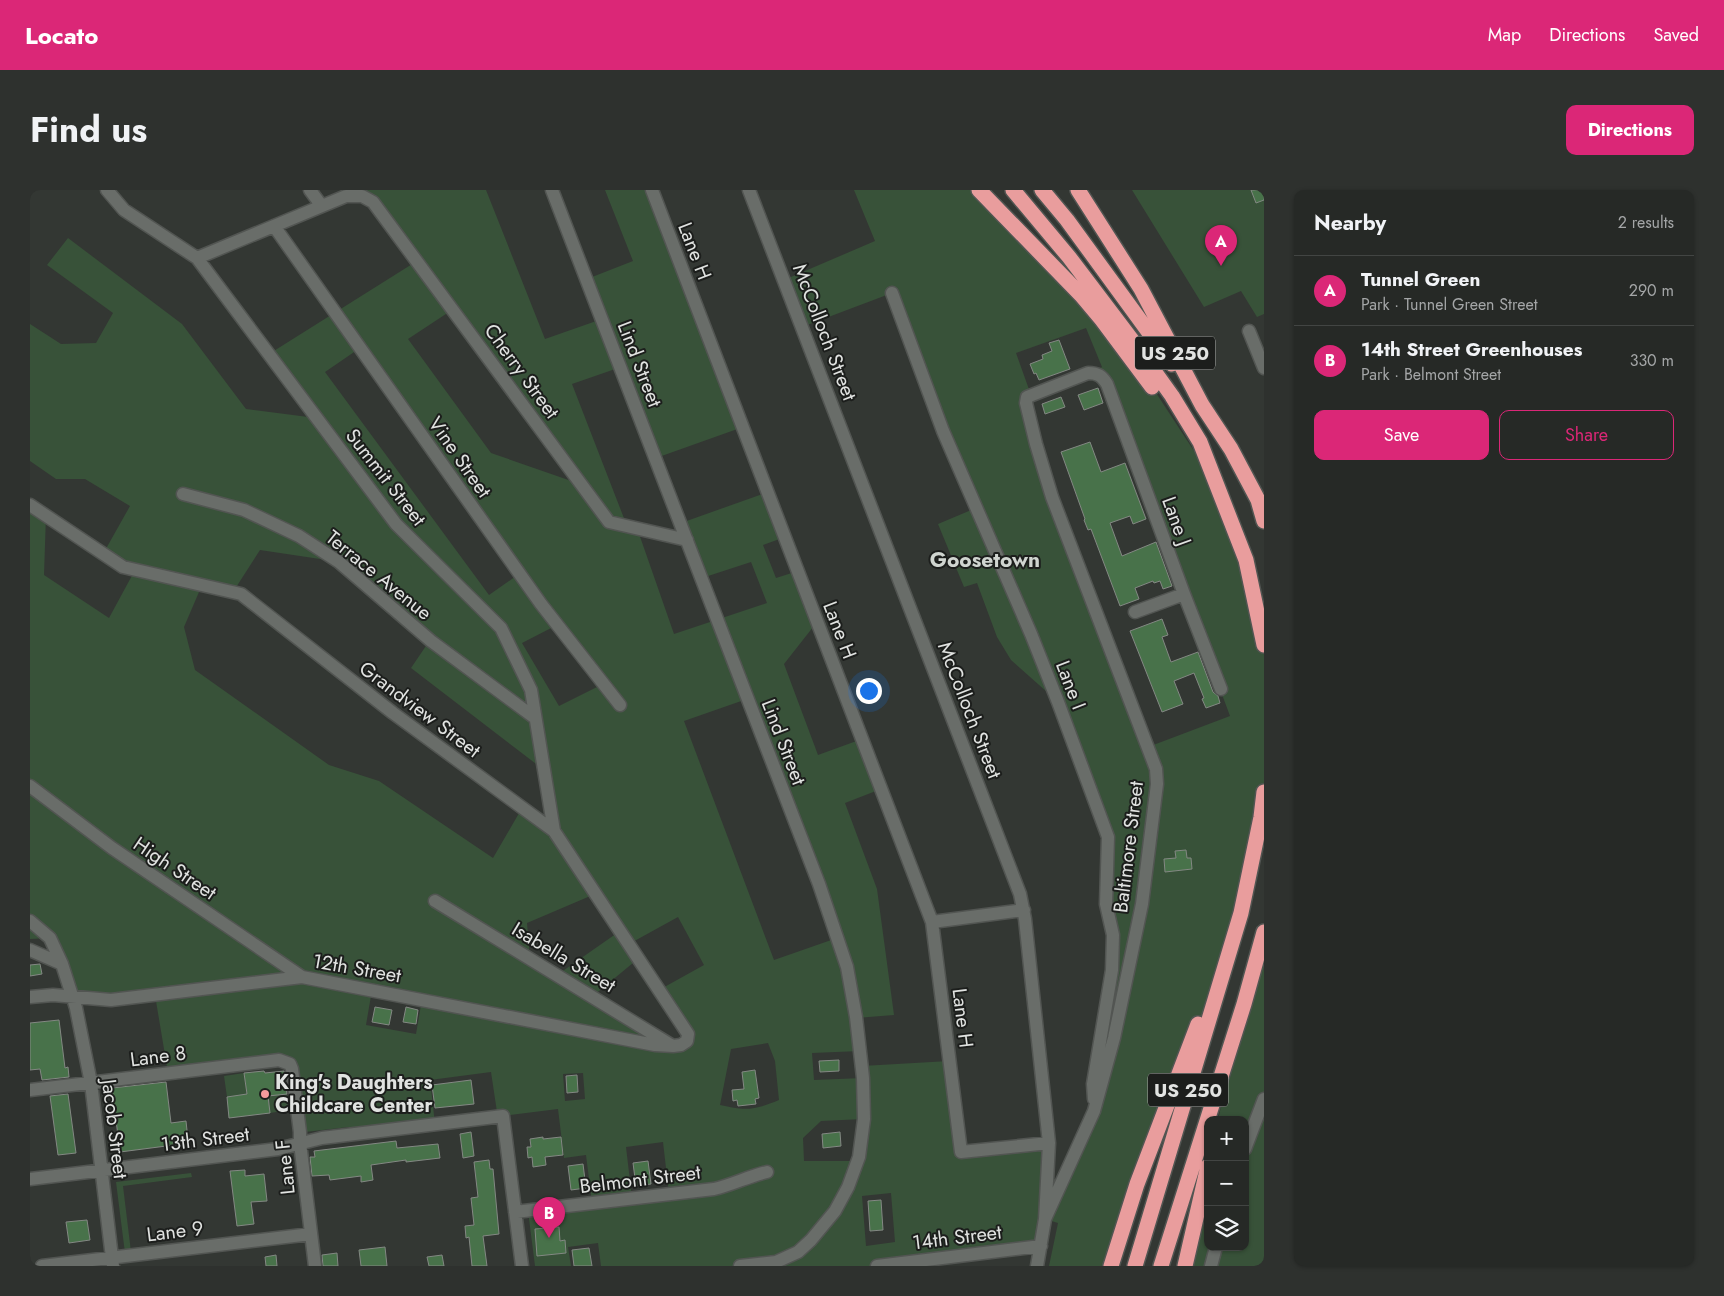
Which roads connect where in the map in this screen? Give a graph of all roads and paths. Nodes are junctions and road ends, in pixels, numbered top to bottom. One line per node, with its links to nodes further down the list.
1 (106, 190): 12 (street, Summit Street)
2 (310, 190): 10 (street)
3 (552, 190): 22 (street, Lind Street)
4 (652, 190): 36 (street, Lane H)
5 (749, 190): 33 (street, McColloch Street)
6 (979, 190): 20 (highway, US 250)
7 (1013, 190): 20 (highway)
8 (1042, 190): 17 (highway)
9 (1078, 190): 17 (highway, US 250)
10 (321, 205): 11 (street); 22 (street, Cherry Street)
11 (274, 226): 12 (street); 27 (street, Vine Street)
12 (196, 258): 28 (street, Summit Street)
13 (892, 292): 49 (street, Lane I)
14 (1249, 331): 15 (street)
15 (1264, 368)
16 (1093, 373): 23 (street, Lane J); 49 (street, Baltimore Street)
17 (1202, 405): 21 (highway, US 250)
18 (182, 494): 28 (street, Terrace Avenue)
19 (30, 505): 31 (street, Grandview Street)
20 (1226, 508): 25 (highway, US 250)
21 (1264, 520)
22 (687, 540): 67 (street, Lind Street)
23 (1184, 594): 24 (street); 26 (street, Lane J)
24 (1135, 612)
25 (1264, 645)
26 (1220, 689)
27 (620, 705)
28 (535, 718): 31 (street, Summit Street)
29 (30, 786): 40 (street, High Street)
30 (1264, 792): 34 (highway, US 250)
31 (554, 832): 44 (street, Grandview Street)
32 (435, 901): 44 (street, Isabella Street)
33 (1024, 910): 36 (street); 53 (street, McColloch Street)
34 (1241, 913): 70 (highway); 71 (highway, US 250)
35 (30, 921): 39 (street, Jacob Street)
36 (932, 922): 53 (street, Lane H)
37 (1264, 932): 43 (highway, US 250)
38 (30, 950): 39 (street)
39 (62, 964): 42 (street, Jacob Street)
40 (302, 977): 42 (street, 12th Street); 44 (street, 12th Street)
41 (30, 997): 42 (street, 12th Street)
42 (73, 997): 46 (street, Jacob Street)
43 (1244, 1004): 50 (highway); 72 (highway, US 250)
44 (673, 1046)
45 (290, 1064): 46 (street, Lane 8); 52 (street, Lane F)
46 (90, 1083): 47 (street, Lane 8); 54 (street, Jacob Street)
47 (30, 1090)
48 (1264, 1099): 51 (street)
49 (1094, 1111): 59 (street, Baltimore Street)
50 (1219, 1116)
51 (1249, 1138)
52 (300, 1143): 54 (street, 13th Street); 58 (street, 13th Street); 60 (street, Lane F)
53 (1049, 1143): 59 (street, McColloch Street)
54 (101, 1170): 56 (street, 13th Street); 63 (street, Jacob Street)
55 (767, 1172): 58 (street, Belmont Street)
56 (30, 1179)
57 (1204, 1183): 73 (highway)
58 (515, 1212): 66 (street)
59 (1045, 1218): 61 (street, McColloch Street)
60 (311, 1234): 63 (street, Lane 9); 65 (street, Lane F)
61 (1041, 1246): 68 (street, 14th Street); 69 (street, McColloch Street)
62 (1215, 1251): 74 (street)
63 (112, 1262): 64 (street, Lane 9)
64 (42, 1266)
65 (315, 1266)
66 (522, 1266)
67 (740, 1266)
68 (877, 1266)
69 (1036, 1266)
70 (1111, 1266)
71 (1135, 1266)
72 (1161, 1266)
73 (1185, 1266)
74 (1212, 1266)

